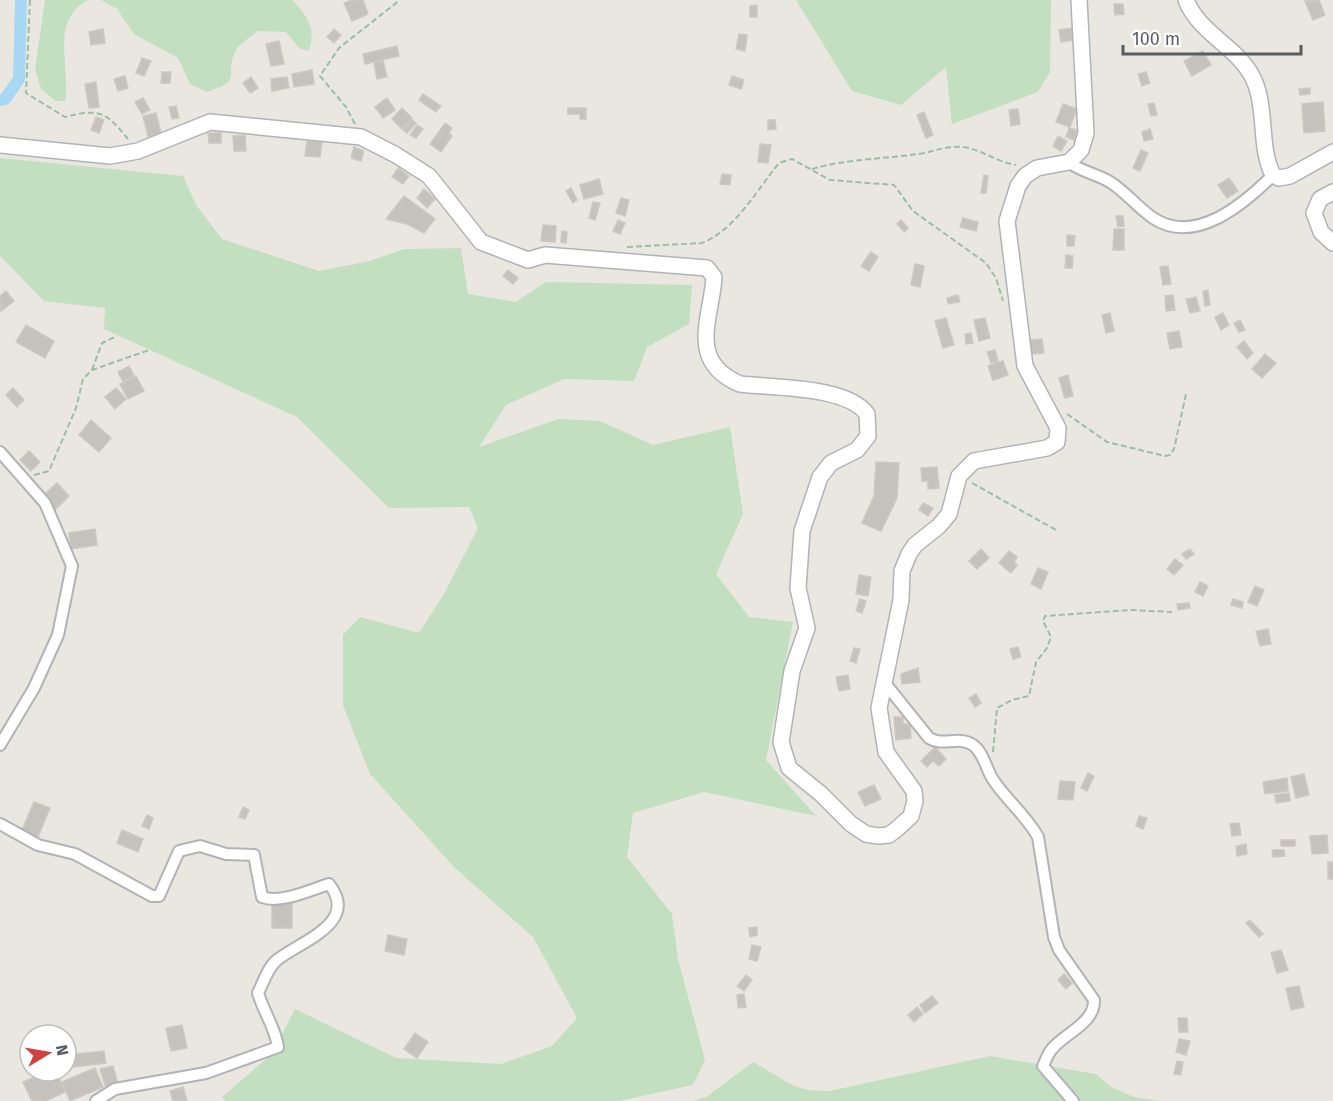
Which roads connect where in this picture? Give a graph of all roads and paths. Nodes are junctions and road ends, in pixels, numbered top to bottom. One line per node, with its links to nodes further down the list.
1 (30, 0): 7 (path)
2 (400, 0): 5 (path)
3 (1079, 0): 9 (main road)
4 (1186, 0): 12 (main road)
5 (361, 137): 7 (main road); 27 (main road)
6 (0, 145): 7 (main road)
7 (138, 151)
8 (1333, 152): 12 (main road)
9 (1069, 162): 10 (main road); 12 (street)
10 (1037, 168): 11 (path); 21 (main road)
11 (811, 170): 15 (path); 16 (path)
12 (1273, 175)
13 (1333, 192): 14 (main road)
14 (1333, 243)
15 (626, 247)
16 (1005, 310)
17 (117, 336): 19 (path)
18 (149, 350): 19 (path)
19 (92, 370): 24 (path)
20 (1186, 394): 21 (path)
21 (1051, 413): 23 (main road)
22 (0, 452): 24 (street)
23 (958, 476): 25 (path); 27 (main road)
24 (23, 478): 28 (street)
25 (1056, 530)
26 (1172, 612): 29 (path)
27 (884, 682): 29 (street)
28 (0, 745)
29 (985, 764): 32 (street)
30 (0, 825): 31 (street)
31 (96, 1101)
32 (1073, 1101)

